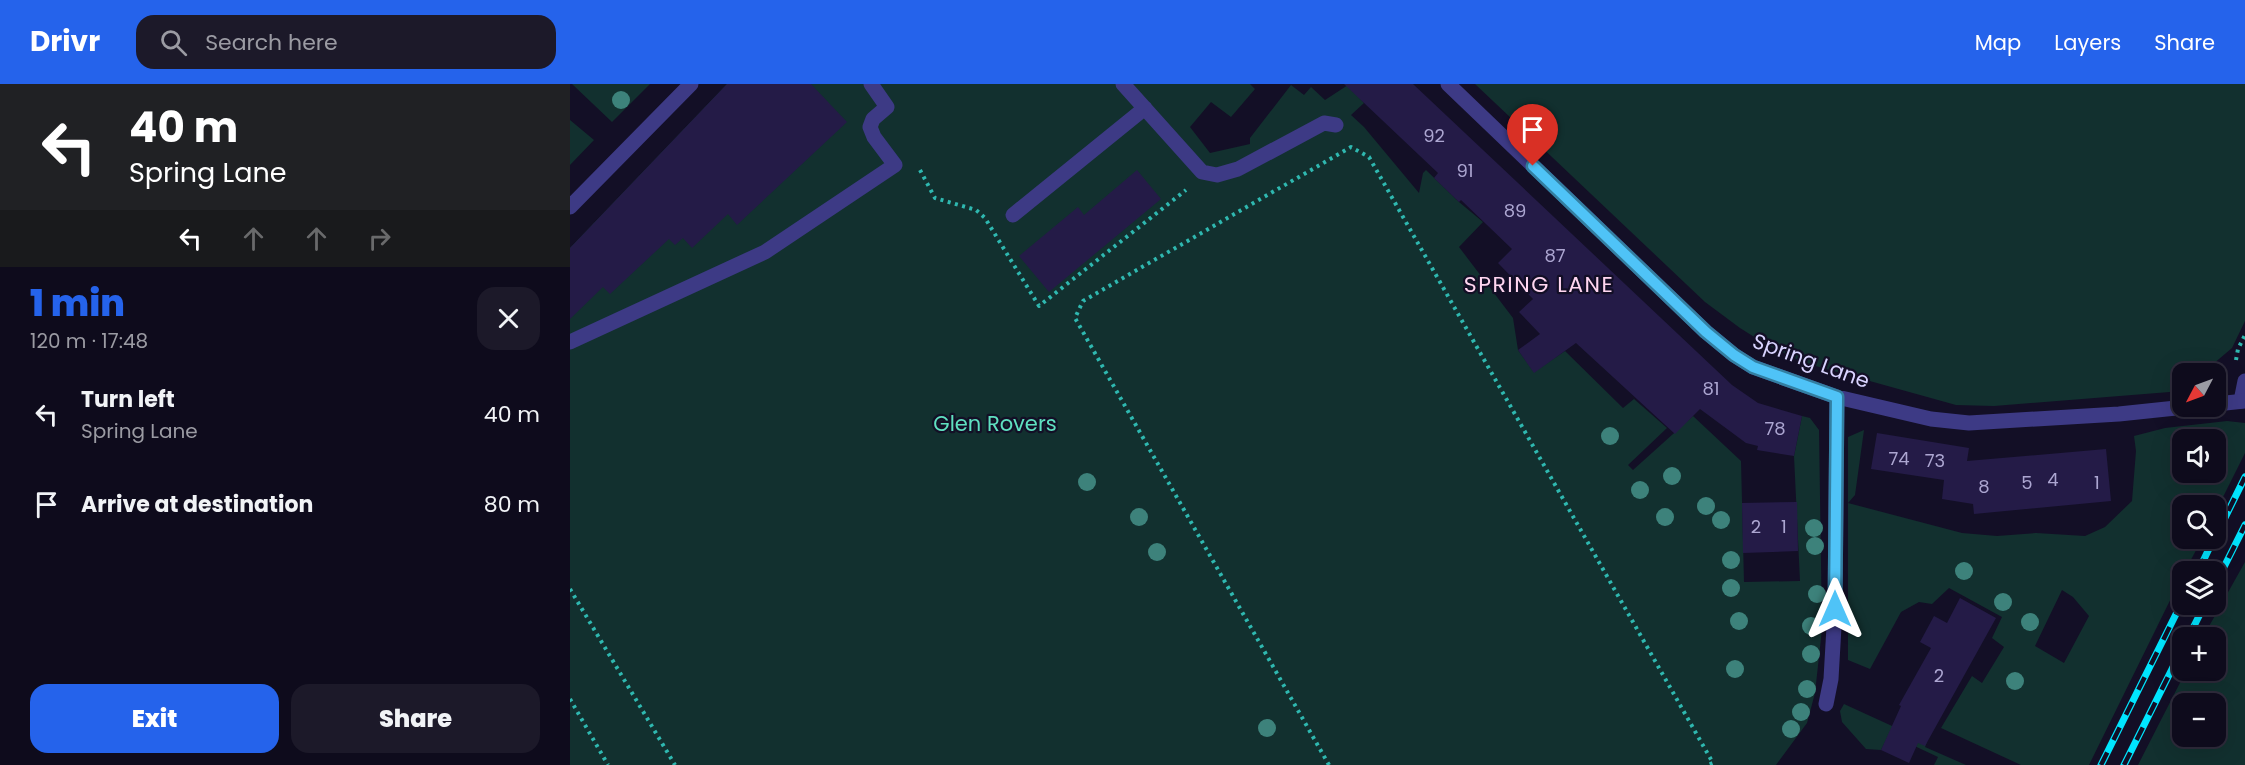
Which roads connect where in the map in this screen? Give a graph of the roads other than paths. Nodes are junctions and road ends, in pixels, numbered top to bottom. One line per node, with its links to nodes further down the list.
1 (691, 84): 7 (street)
2 (871, 84): 9 (street)
3 (1123, 84): 5 (street)
4 (1448, 84): 11 (street, Spring Lane)
5 (1144, 108): 6 (street); 8 (street)
6 (1336, 124)
7 (570, 207)
8 (1013, 214)
9 (570, 342)
10 (2245, 381): 12 (street)
11 (1837, 397): 14 (street, Spring Lane); 15 (street)
12 (2243, 401): 13 (street)
13 (2226, 403)
14 (2172, 408)
15 (1826, 704)

